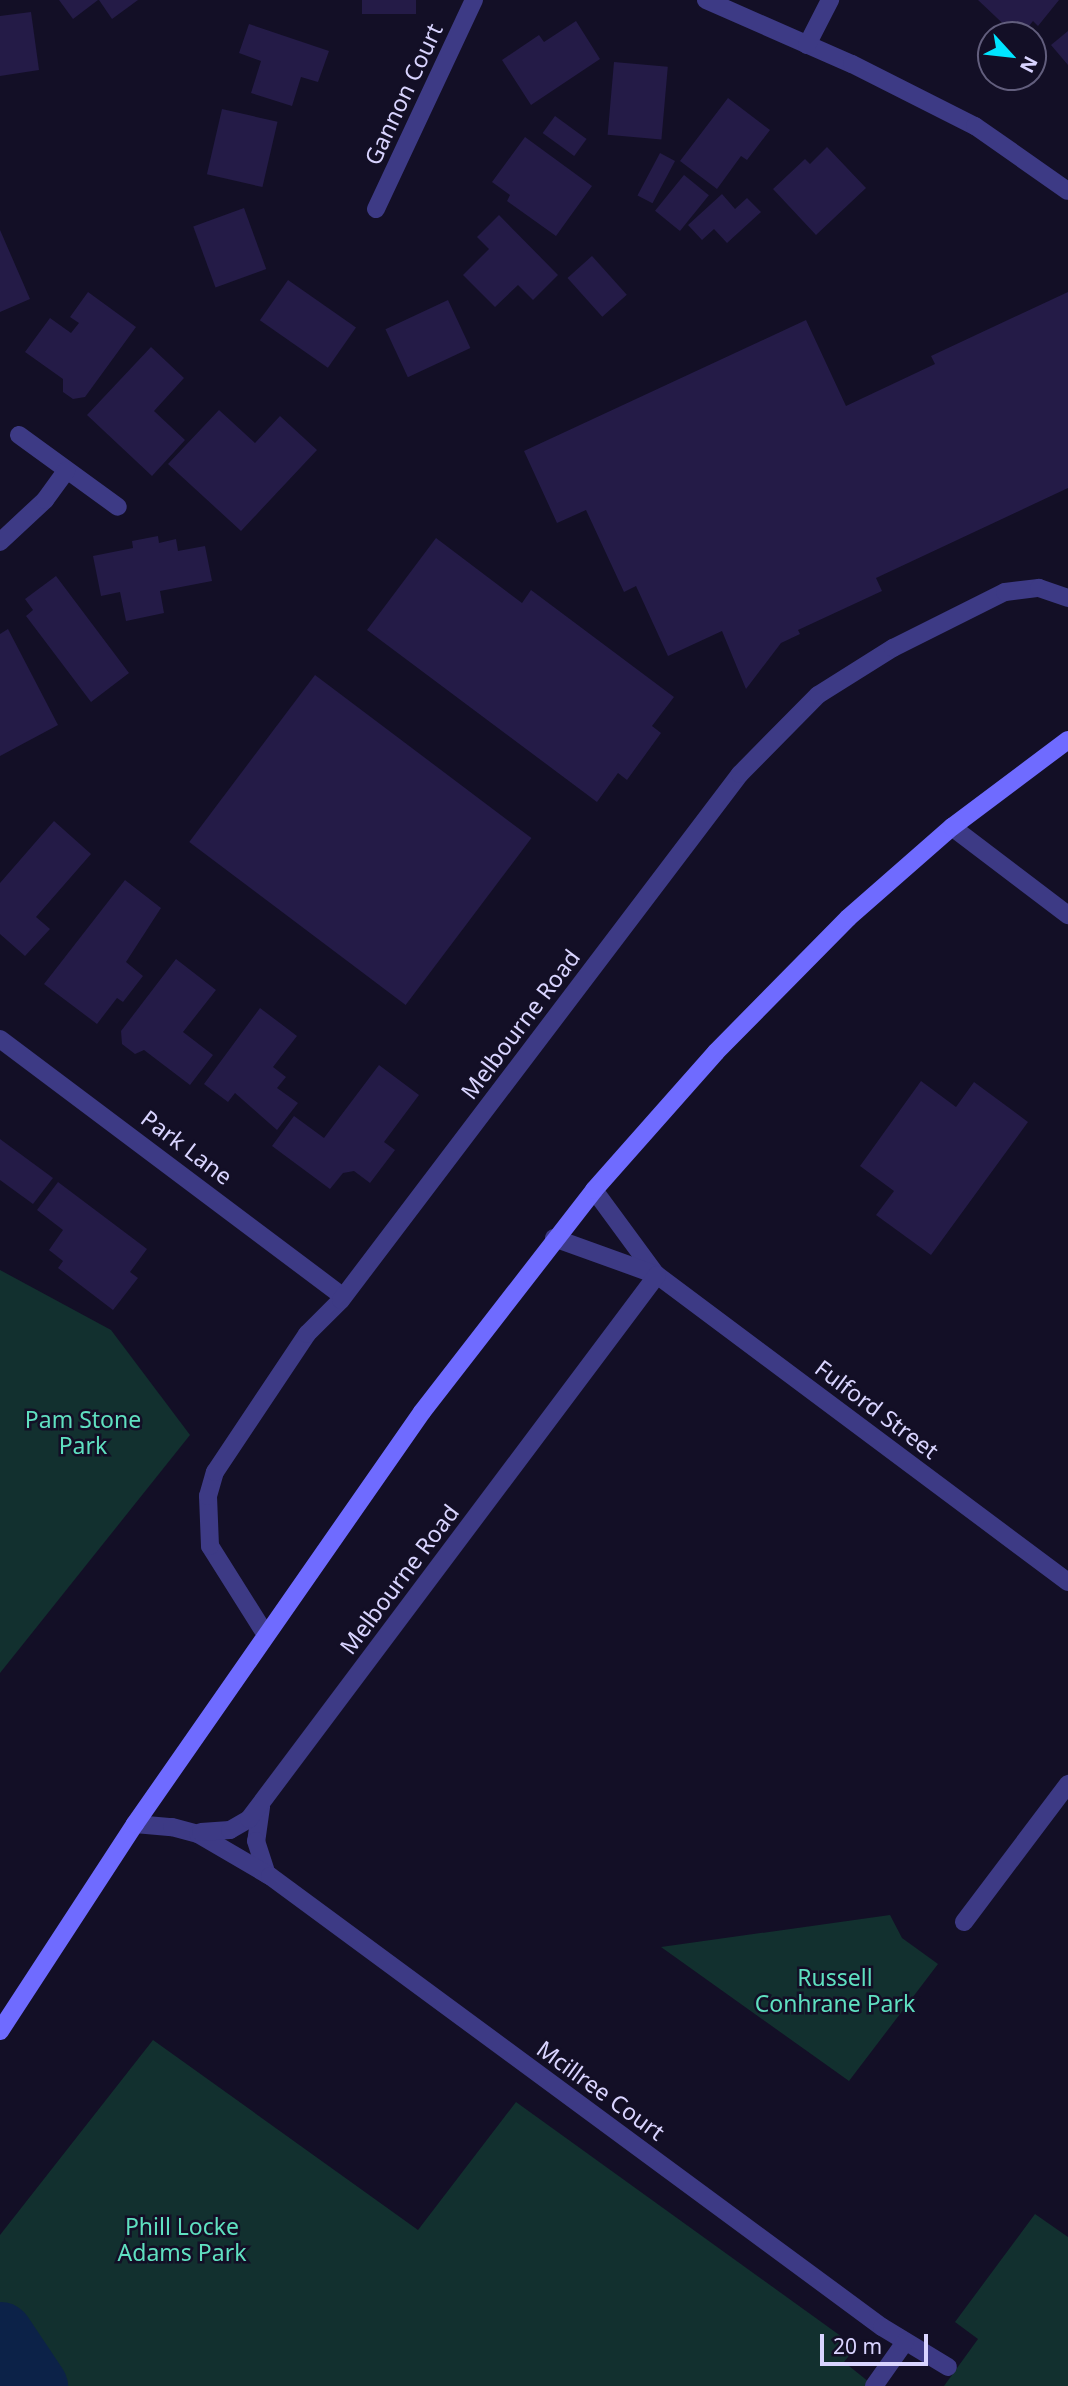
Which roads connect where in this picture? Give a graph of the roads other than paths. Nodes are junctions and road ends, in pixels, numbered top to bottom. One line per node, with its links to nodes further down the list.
1 (474, 0): 6 (street, Gannon Court)
2 (706, 0): 4 (street)
3 (830, 0): 4 (street)
4 (807, 45): 5 (street)
5 (1068, 191)
6 (376, 209)
7 (19, 435): 8 (street)
8 (66, 471): 9 (street); 10 (street)
9 (118, 507)
10 (0, 542)
11 (1068, 598): 19 (street, Melbourne Road)
12 (1068, 740): 13 (main road)
13 (952, 827): 14 (street); 16 (main road)
14 (1068, 915)
15 (0, 1039): 19 (street, Park Lane)
16 (594, 1189): 17 (main road); 18 (street, Fulford Street)
17 (554, 1238): 18 (street, Fulford Street); 21 (main road)
18 (657, 1275): 20 (street, Fulford Street); 23 (street, Melbourne Road)
19 (343, 1297): 21 (street, Melbourne Road)
20 (1068, 1582)
21 (265, 1635): 24 (main road)
22 (1068, 1784): 27 (street)
23 (267, 1796): 25 (street, Melbourne Road); 26 (street)
24 (135, 1824): 25 (street, Mcillree Court); 28 (main road)
25 (179, 1828): 26 (street, Mcillree Court)
26 (270, 1876): 29 (street, Mcillree Court)
27 (964, 1922)
28 (0, 2031)
29 (905, 2342): 30 (street, Mcillree Court); 31 (street)
30 (948, 2367)
31 (874, 2386)

